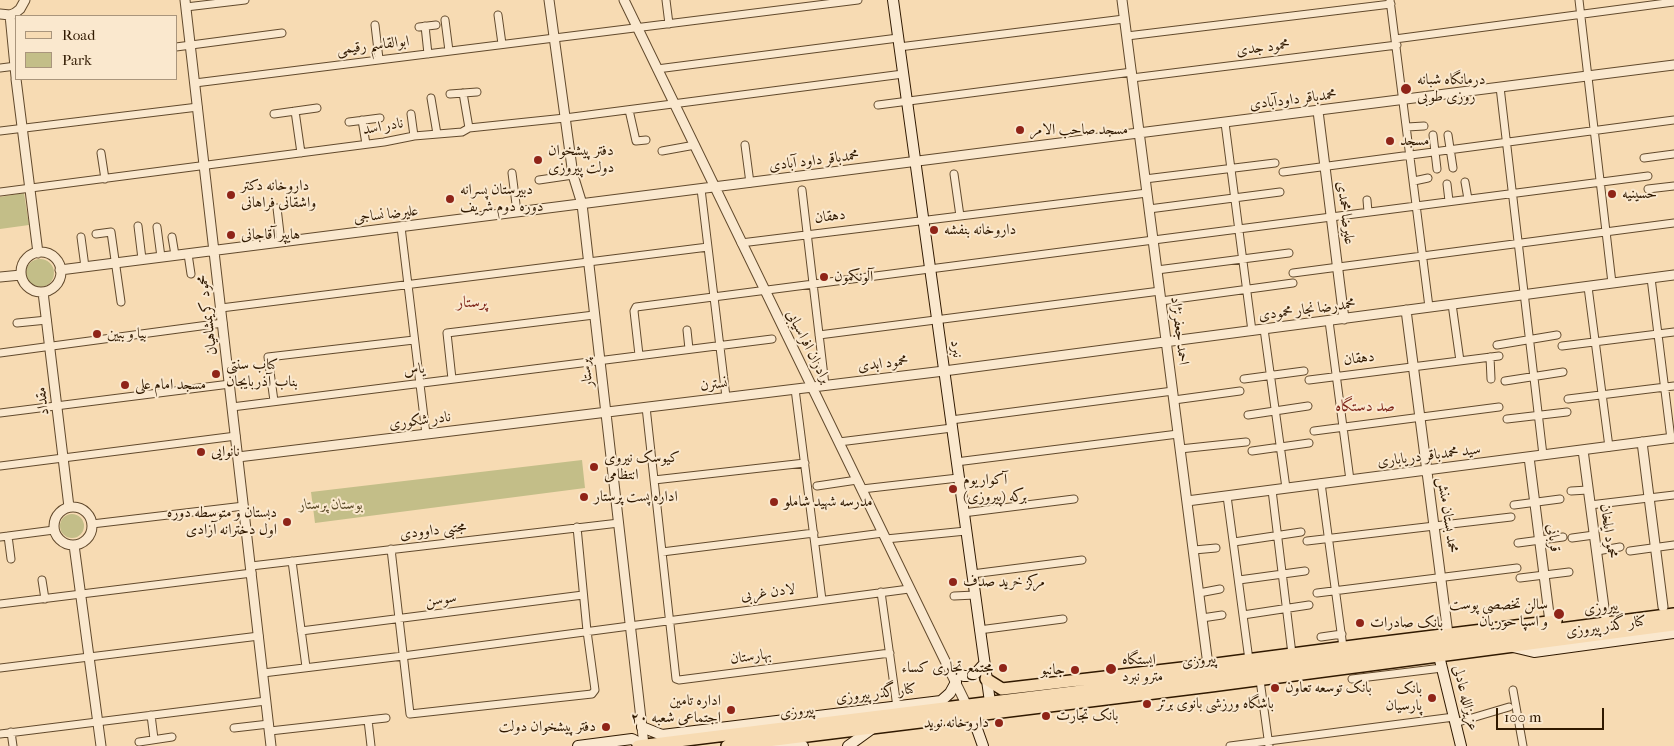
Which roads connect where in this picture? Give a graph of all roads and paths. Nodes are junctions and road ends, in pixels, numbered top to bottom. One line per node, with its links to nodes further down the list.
1 (25, 0): 13 (street)
2 (245, 0): 12 (street)
3 (549, 0): 24 (street, پرستار)
4 (624, 0): 21 (street, برادران افراسیابی)
5 (666, 0): 18 (street)
6 (858, 0): 18 (street, ابوالقاسم رقیمی)
7 (893, 0): 25 (main road, نبرد)
8 (1122, 0): 16 (street, احمد جعفرنژاد)
9 (1579, 0): 14 (street)
10 (1391, 2): 23 (street); 26 (street)
11 (1674, 2): 14 (street, محمود جدی)
12 (186, 4): 28 (street, محمود کریمشاهیان)
13 (5, 14): 33 (street)
14 (1580, 15): 26 (street, محمود جدی); 40 (street)
15 (498, 16): 27 (street)
16 (1124, 18): 23 (street, احمد جعفرنژاد); 25 (street)
17 (445, 20): 30 (street)
18 (669, 24): 21 (street, ابوالقاسم رقیمی)
19 (375, 25): 32 (street)
20 (436, 25): 31 (street)
21 (637, 28): 24 (street, ابوالقاسم رقیمی); 37 (street, برادران افراسیابی)
22 (282, 33): 28 (street)
23 (1127, 36): 39 (street, احمد جعفرنژاد)
24 (554, 38): 27 (street, ابوالقاسم رقیمی); 60 (street, پرستار)
25 (899, 42): 37 (street); 38 (main road, نبرد)
26 (1396, 42): 39 (street, محمود جدی); 48 (street)
27 (502, 44): 30 (street, ابوالقاسم رقیمی)
28 (191, 45): 29 (street); 42 (street, محمود کریمشاهیان)
29 (178, 47)
30 (449, 51): 31 (street, ابوالقاسم رقیمی)
31 (428, 54): 32 (street, ابوالقاسم رقیمی)
32 (379, 59): 42 (street, ابوالقاسم رقیمی)
33 (15, 61)
34 (1674, 65): 40 (street, محمدباقر داودآبادی)
35 (15, 66): 36 (street)
36 (0, 68)
37 (657, 69): 50 (street, برادران افراسیابی)
38 (903, 74): 49 (main road, نبرد); 50 (street, نادر اسد)
39 (1132, 75): 49 (street, محمود جدی); 72 (street, احمد جعفرنژاد)
40 (1588, 76): 43 (street, محمدباقر داودآبادی); 70 (street)
41 (16, 80): 67 (street)
42 (195, 83): 52 (street, محمود کریمشاهیان)
43 (1500, 87): 48 (street, محمدباقر داودآبادی); 77 (street)
44 (477, 92): 45 (street)
45 (463, 93): 46 (street); 68 (street)
46 (450, 94)
47 (431, 98): 71 (street)
48 (1404, 100): 56 (street, محمدباقر داودآبادی); 66 (street)
49 (907, 101): 51 (street, محمود جدی); 89 (main road, نبرد)
50 (675, 104): 54 (street, نادر اسد); 79 (street, برادران افراسیابی)
51 (878, 105)
52 (198, 106): 67 (street); 91 (street, محمود کریمشاهیان)
53 (317, 108): 55 (street)
54 (629, 110): 60 (street, نادر اسد); 76 (street)
55 (295, 111): 57 (street); 85 (street)
56 (1318, 111): 64 (street, محمدباقر داودآبادی); 92 (street, علیرضا محمدی)
57 (274, 114)
58 (411, 114): 75 (street)
59 (380, 118): 61 (street)
60 (565, 118): 68 (street, نادر اسد); 99 (street, پرستار)
61 (362, 120): 63 (street); 78 (street)
62 (1674, 120): 70 (street)
63 (349, 122)
64 (1225, 123): 72 (street, محمدباقر داودآبادی); 93 (street)
65 (1424, 126): 66 (street)
66 (1407, 127): 87 (street)
67 (22, 128): 69 (street); 112 (street)
68 (469, 128): 71 (street, نادر اسد)
69 (0, 131)
70 (1594, 131): 77 (street); 107 (street)
71 (437, 134): 75 (street, نادر اسد)
72 (1139, 134): 89 (street, محمدباقر داودآبادی); 103 (street, احمد جعفرنژاد)
73 (1432, 135): 83 (street)
74 (1448, 135): 81 (street)
75 (414, 136): 78 (street, نادر اسد)
76 (646, 140)
77 (1506, 142): 81 (street); 119 (street)
78 (366, 144): 85 (street, نادر اسد)
79 (695, 145): 82 (street); 111 (street, برادران افراسیابی)
80 (745, 145): 108 (street)
81 (1449, 149): 83 (street); 94 (street)
82 (662, 151)
83 (1434, 152): 87 (street); 95 (street)
84 (101, 153): 101 (street)
85 (301, 153): 91 (street, نادر اسد)
86 (1674, 154): 88 (street)
87 (1410, 155): 92 (street); 105 (street)
88 (1644, 158)
89 (915, 162): 108 (street, محمدباقر داود آبادی); 132 (main road, نبرد)
90 (1275, 163): 93 (street)
91 (204, 166): 101 (street, نادر اسد); 148 (street, محمود کریمشاهیان)
92 (1325, 166): 96 (street); 131 (street, علیرضا محمدی)
93 (1231, 168): 103 (street); 120 (street)
94 (1453, 168)
95 (1437, 169)
96 (1283, 172)
97 (512, 174): 128 (street)
98 (954, 174): 130 (street)
99 (573, 175): 104 (street); 124 (street, پرستار)
100 (1648, 176): 107 (street)
101 (105, 178): 112 (street, نادر اسد)
102 (1428, 178): 105 (street)
103 (1145, 179): 117 (street, احمد جعفرنژاد)
104 (539, 180)
105 (1414, 181): 125 (street)
106 (1465, 182): 121 (street)
107 (1600, 182): 119 (street); 138 (street)
108 (750, 183): 111 (street, محمدباقر داود آبادی)
109 (1446, 184): 123 (street)
110 (1674, 186): 114 (street)
111 (716, 187): 113 (street, علیرضا نساجی); 145 (street, برادران افراسیابی)
112 (30, 188): 116 (street, نادر اسد); 149 (street)
113 (701, 189): 124 (street, علیرضا نساجی); 147 (street)
114 (1648, 189)
115 (802, 190): 140 (street)
116 (0, 192)
117 (1147, 192): 127 (street, احمد جعفرنژاد); 130 (street, دهقان)
118 (1280, 192): 120 (street)
119 (1512, 193): 121 (street); 146 (street)
120 (1234, 197): 127 (street); 137 (street)
121 (1468, 199): 123 (street)
122 (1367, 200): 129 (street)
123 (1449, 201): 125 (street)
124 (582, 204): 128 (street, علیرضا نساجی); 157 (street, پرستار)
125 (1417, 205): 129 (street); 153 (street)
126 (277, 208): 144 (street)
127 (1149, 208): 143 (street, احمد جعفرنژاد)
128 (517, 212): 136 (street, علیرضا نساجی)
129 (1368, 212): 131 (street)
130 (960, 216): 132 (street, دهقان)
131 (1331, 216): 137 (street); 160 (street, علیرضا محمدی)
132 (923, 220): 140 (street, دهقان); 161 (main road, نبرد)
133 (1674, 223): 138 (street)
134 (138, 226): 155 (street)
135 (157, 227): 154 (street)
136 (401, 227): 144 (street, علیرضا نساجی); 173 (street)
137 (1238, 228): 143 (street); 156 (street)
138 (1606, 232): 146 (street); 172 (street)
139 (96, 234): 158 (street)
140 (807, 235): 145 (street, دهقان); 170 (street)
141 (82, 236): 159 (street)
142 (172, 237): 152 (street)
143 (1153, 239): 161 (street); 163 (street, احمد جعفرنژاد)
144 (281, 242): 148 (street, علیرضا نساجی)
145 (741, 243): 175 (street, برادران افراسیابی)
146 (1518, 244): 153 (street); 178 (street)
147 (708, 247): 157 (street); 179 (street)
148 (214, 250): 151 (street, علیرضا نساجی); 184 (street, محمود کریمشاهیان)
149 (38, 253): 162 (street); 166 (street)
150 (1289, 253): 156 (street)
151 (188, 254): 152 (street, علیرضا نساجی); 165 (street)
152 (175, 255): 154 (street, علیرضا نساجی)
153 (1423, 256): 160 (street); 183 (street)
154 (160, 257): 155 (street, علیرضا نساجی)
155 (142, 259): 158 (street, علیرضا نساجی)
156 (1242, 259): 163 (street); 176 (street)
157 (588, 261): 173 (street); 186 (street, پرستار)
158 (115, 263): 159 (street, علیرضا نساجی); 181 (street)
159 (85, 266): 162 (street, علیرضا نساجی)
160 (1338, 267): 164 (street); 187 (street, علیرضا محمدی)
161 (930, 268): 170 (street); 189 (main road, نبرد)
162 (60, 270): 177 (street)
163 (1157, 270): 180 (street, احمد جعفرنژاد)
164 (1294, 273)
165 (191, 274)
166 (21, 275): 168 (street); 177 (street)
167 (1674, 275): 169 (street, محمدرضا نجار محمودی)
168 (0, 277)
169 (1651, 278): 172 (street, محمدرضا نجار محمودی); 198 (street)
170 (813, 283): 175 (street); 197 (street)
171 (1293, 283): 176 (street)
172 (1612, 283): 174 (street, محمدرضا نجار محمودی)
173 (408, 284): 184 (street); 202 (street)
174 (1588, 287): 178 (street, محمدرضا نجار محمودی); 204 (street)
175 (764, 289): 179 (street); 232 (street, برادران افراسیابی)
176 (1246, 289): 180 (street); 195 (street)
177 (43, 292): 188 (street, مقداد)
178 (1524, 295): 182 (street, محمدرضا نجار محمودی); 201 (street)
179 (714, 296): 205 (street); 211 (street)
180 (1160, 296): 189 (street); 203 (street, احمد جعفرنژاد)
181 (121, 302)
182 (1452, 304): 183 (street, محمدرضا نجار محمودی); 215 (street)
183 (1429, 307): 185 (street, محمدرضا نجار محمودی)
184 (221, 308): 192 (street, محمود کریمشاهیان)
185 (1406, 310): 187 (street, محمدرضا نجار محمودی); 216 (street, محمد بستان منش)
186 (594, 316): 214 (street, پرستار); 223 (street)
187 (1344, 319): 190 (street, محمدرضا نجار محمودی)
188 (47, 320): 191 (street); 207 (street, مقداد)
189 (937, 320): 197 (street); 217 (main road, نبرد)
190 (1329, 320): 193 (street, محمدرضا نجار محمودی); 222 (street)
191 (17, 323)
192 (223, 323): 207 (street); 229 (street, محمود کریمشاهیان)
193 (1264, 329): 195 (street, محمدرضا نجار محمودی); 220 (street)
194 (687, 330): 209 (street)
195 (1252, 331): 203 (street, محمدرضا نجار محمودی)
196 (1674, 332): 198 (street)
197 (819, 334): 230 (street)
198 (1658, 334): 204 (street); 233 (street)
199 (1557, 335): 201 (street)
200 (772, 339): 205 (street, یاس)
201 (1530, 339): 206 (street); 221 (street)
202 (414, 340): 228 (street); 240 (street)
203 (1166, 342): 217 (street, محمدرضا نجار محمودی); 237 (street, احمد جعفرنژاد)
204 (1595, 342): 208 (street); 236 (street)
205 (720, 345): 209 (street, یاس); 238 (street)
206 (1497, 345)
207 (50, 346): 210 (street); 241 (street, مقداد)
208 (1562, 346)
209 (689, 349): 211 (street, یاس)
210 (0, 353)
211 (639, 355): 214 (street, یاس)
212 (1490, 356): 213 (street, دهقان); 215 (street, دهقان); 225 (street)
213 (1499, 356)
214 (600, 360): 223 (street, یاس); 247 (street, پرستار)
215 (1460, 361): 216 (street, دهقان)
216 (1413, 367): 222 (street, دهقان); 252 (street, محمد بستان منش)
217 (944, 371): 230 (street, محمود ابدی); 254 (main road, نبرد)
218 (1304, 371): 220 (street)
219 (1563, 372): 221 (street)
220 (1270, 376): 224 (street); 246 (street)
221 (1534, 376): 227 (street); 251 (street)
222 (1336, 377): 226 (street, دهقان); 255 (street)
223 (452, 379): 228 (street, یاس)
224 (1244, 379)
225 (1491, 379)
226 (1309, 380)
227 (1505, 381)
228 (420, 383): 240 (street, یاس); 257 (street)
229 (230, 384): 241 (street); 243 (street, محمود کریمشاهیان)
230 (825, 386): 232 (street, نسترن)
231 (1674, 386): 233 (street)
232 (813, 387): 234 (street, نسترن); 261 (street, برادران افراسیابی)
233 (1664, 387): 236 (street); 260 (street)
234 (795, 389): 238 (street, نسترن); 275 (street)
235 (1240, 391): 237 (street)
236 (1602, 395): 239 (street); 266 (street)
237 (1174, 396): 254 (street); 258 (street, احمد جعفرنژاد)
238 (726, 398): 244 (street, نسترن)
239 (1568, 399)
240 (274, 402): 243 (street, یاس)
241 (57, 406): 249 (street); 273 (street, مقداد)
242 (1308, 406): 246 (street)
243 (232, 407): 259 (street, محمود کریمشاهیان)
244 (646, 407): 247 (street, نسترن); 279 (street)
245 (1499, 407): 252 (street)
246 (1275, 411): 250 (street); 265 (street)
247 (606, 412): 257 (street, نادر شکوری); 301 (street, پرستار)
248 (1567, 412): 251 (street)
249 (0, 413)
250 (1248, 414)
251 (1539, 415): 253 (street); 270 (street)
252 (1420, 417): 255 (street); 277 (street, محمد بستان منش)
253 (1506, 419)
254 (951, 424): 261 (street); 274 (main road, نبرد)
255 (1343, 427): 256 (street); 280 (street)
256 (1314, 431)
257 (426, 434): 271 (street, نادر شکوری)
258 (1178, 434): 267 (street, احمد جعفرنژاد); 274 (street)
259 (236, 436): 271 (street, محمود کریمشاهیان); 273 (street)
260 (1672, 438): 263 (street, سید محمدباقر دریاباری)
261 (839, 442): 282 (street, برادران افراسیابی)
262 (1246, 442): 267 (street)
263 (1642, 442): 266 (street, سید محمدباقر دریاباری); 290 (street)
264 (1309, 444): 265 (street)
265 (1280, 447): 269 (street); 284 (street)
266 (1609, 447): 268 (street, سید محمدباقر دریاباری)
267 (1180, 449): 293 (street, احمد جعفرنژاد)
268 (1583, 450): 270 (street, سید محمدباقر دریاباری); 286 (street, محمود ایلخان)
269 (1252, 451)
270 (1543, 455): 272 (street, سید محمدباقر دریاباری)
271 (238, 457): 297 (street, محمود کریمشاهیان)
272 (1529, 457): 277 (street, سید محمدباقر دریاباری); 294 (street, قربانی)
273 (63, 458): 276 (street); 298 (street, مقداد)
274 (956, 462): 278 (main road, نبرد)
275 (805, 463): 279 (street); 308 (street)
276 (0, 466)
277 (1427, 470): 280 (street, سید محمدباقر دریاباری); 303 (street, محمد بستان منش)
278 (958, 478): 282 (street); 299 (main road, نبرد)
279 (654, 480): 330 (street)
280 (1350, 480): 281 (street, سید محمدباقر دریاباری)
281 (1321, 484): 284 (street, سید محمدباقر دریاباری); 315 (street)
282 (860, 485): 283 (street); 310 (street, برادران افراسیابی)
283 (817, 486)
284 (1286, 488): 285 (street, سید محمدباقر دریاباری)
285 (1272, 490): 289 (street, سید محمدباقر دریاباری); 311 (street)
286 (1588, 490): 287 (street); 296 (street, محمود ایلخان)
287 (1571, 491)
288 (1674, 495): 290 (street)
289 (1227, 496): 293 (street, سید محمدباقر دریاباری); 319 (street)
290 (1649, 498): 296 (street); 325 (street)
291 (1074, 499): 299 (street)
292 (1560, 499): 294 (street)
293 (1187, 501): 327 (street, احمد جعفرنژاد)
294 (1534, 503): 295 (street); 316 (street, قربانی)
295 (1514, 505)
296 (1590, 505): 309 (street, محمود ایلخان)
297 (244, 506): 302 (street); 335 (street, محمود کریمشاهیان)
298 (69, 507): 302 (street); 305 (street)
299 (963, 513): 306 (main road, نبرد)
300 (1511, 518): 303 (street)
301 (619, 523): 304 (street, مجتبی داوودی); 370 (street, پرستار)
302 (92, 524): 321 (street)
303 (1434, 526): 315 (street); 341 (street, محمد بستان منش)
304 (577, 527): 326 (street, مجتبی داوودی); 353 (street)
305 (54, 530): 312 (street); 321 (street)
306 (966, 530): 310 (street); 338 (main road, نبرد)
307 (1301, 532): 311 (street)
308 (814, 533): 318 (street); 330 (street)
309 (1594, 535): 314 (street); 328 (street, محمود ایلخان)
310 (884, 536): 318 (street); 345 (street, برادران افراسیابی)
311 (1278, 536): 319 (street); 339 (street)
312 (4, 537): 331 (street)
313 (1563, 538): 316 (street)
314 (1572, 538)
315 (1329, 539): 317 (street); 347 (street)
316 (1539, 540): 320 (street); 340 (street, قربانی)
317 (1308, 541)
318 (815, 542): 356 (street)
319 (1234, 542): 344 (street)
320 (1518, 543)
321 (74, 544): 351 (street)
322 (1674, 545): 325 (street)
323 (1620, 547): 328 (street)
324 (1216, 548): 327 (street)
325 (1655, 548): 329 (street); 359 (street)
326 (391, 549): 333 (street, مجتبی داوودی); 366 (street)
327 (1194, 550): 349 (street, احمد جعفرنژاد)
328 (1597, 551): 362 (street, محمود ایلخان)
329 (1630, 551)
330 (662, 552): 367 (street)
331 (11, 558)
332 (1082, 560): 338 (street)
333 (292, 561): 335 (street, مجتبی داوودی); 373 (street)
334 (1517, 568): 341 (street)
335 (251, 569): 351 (street, مجتبی داوودی); 378 (street, محمود کریمشاهیان)
336 (1305, 571): 339 (street)
337 (1569, 572): 340 (street)
338 (972, 574): 352 (main road, نبرد)
339 (1282, 574): 344 (street); 360 (street)
340 (1543, 576): 342 (street); 369 (street, قربانی)
341 (1441, 577): 347 (street); 377 (street, محمد بستان منش)
342 (1520, 578)
343 (42, 580): 355 (street)
344 (1239, 580): 364 (street)
345 (910, 589): 348 (street, لادن غربی); 394 (street, برادران افراسیابی)
346 (1220, 589): 349 (street)
347 (1336, 590): 350 (street); 376 (street)
348 (881, 592): 356 (street, لادن غربی); 383 (street)
349 (1199, 593): 365 (street, احمد جعفرنژاد)
350 (1317, 593)
351 (80, 594): 355 (street, مجتبی داوودی); 386 (street)
352 (974, 595): 354 (street); 372 (main road, نبرد)
353 (583, 596): 366 (street, سوسن); 374 (street)
354 (954, 596)
355 (45, 599): 357 (street, مجتبی داوودی)
356 (822, 600): 367 (street, لادن غربی)
357 (0, 604)
358 (1309, 605): 360 (street)
359 (1669, 607): 362 (main road)
360 (1287, 609): 364 (street); 384 (street)
361 (1674, 614): 380 (main road, پیروزی)
362 (1605, 615): 369 (main road)
363 (1222, 616): 365 (street)
364 (1243, 616): 388 (street)
365 (1202, 618): 393 (street, احمد جعفرنژاد)
366 (400, 620): 373 (street, سوسن); 385 (street)
367 (669, 620): 370 (street, لادن غربی); 383 (street, بهارستان)
368 (1063, 620): 372 (street)
369 (1550, 622): 377 (main road)
370 (630, 625): 374 (street, لادن غربی); 417 (street, پرستار)
371 (1674, 625): 382 (main road, پیروزی)
372 (979, 630): 390 (main road, نبرد)
373 (301, 631): 391 (street)
374 (587, 631): 385 (street, لادن غربی); 385 (street)
375 (1674, 633): 382 (main road, کنار گذر پیروزی)
376 (1342, 634): 379 (street); 381 (street)
377 (1448, 634): 381 (main road)
378 (259, 636): 386 (street); 395 (street, محمود کریمشاهیان)
379 (1321, 637)
380 (1438, 644): 387 (main road, پیروزی); 389 (main road)
381 (1343, 647): 384 (main road)
382 (1512, 647): 389 (main road, پیروزی)
383 (890, 653): 407 (street)
384 (1292, 654): 388 (main road)
385 (403, 656): 391 (street, لادن غربی)
386 (88, 657): 392 (street); 415 (street)
387 (1379, 658): 389 (main road, پیروزی); 393 (main road, پیروزی); 400 (main road, پیروزی)
388 (1249, 660): 393 (main road)
389 (1440, 662): 398 (street); 414 (main road, عزیزالله عادلی)
390 (984, 664): 394 (main road); 397 (main road, نبرد)
391 (306, 667): 395 (street, لادن غربی)
392 (0, 668)
393 (1209, 670): 396 (main road); 402 (main road, پیروزی)
394 (950, 671): 401 (street, برادران افراسیابی)
395 (263, 673): 405 (street, محمود کریمشاهیان)
396 (1138, 673): 399 (main road); 402 (main road)
397 (986, 679): 399 (main road); 406 (main road, نبرد)
398 (1352, 679)
399 (1083, 680): 403 (main road)
400 (1260, 680): 409 (main road, پیروزی); 425 (street)
401 (956, 682): 407 (main road, کنار گذر پیروزی); 409 (street, برادران افراسیابی)
402 (1126, 685): 403 (main road, پیروزی)
403 (1099, 689): 406 (main road, پیروزی)
404 (1513, 690): 439 (street)
405 (266, 701): 410 (street); 416 (street, محمود کریمشاهیان)
406 (990, 702): 409 (main road, پیروزی)
407 (897, 707): 412 (main road, کنار گذر پیروزی)
408 (1509, 707): 414 (street)
409 (970, 710): 412 (main road, پیروزی); 419 (main road, پیروزی); 436 (main road)
410 (151, 715): 415 (street); 423 (street)
411 (386, 718): 413 (street)
412 (829, 718): 417 (main road, کنار گذر پیروزی); 431 (main road, پیروزی)
413 (368, 720): 416 (street); 429 (street)
414 (1454, 720): 425 (street); 438 (main road, عزیزالله عادلی)
415 (98, 721): 420 (street); 427 (street)
416 (270, 727): 418 (street); 428 (street, محمود کریمشاهیان)
417 (642, 727): 431 (street, پرستار)
418 (234, 728)
419 (873, 728): 432 (main road, پیروزی); 435 (main road)
420 (12, 732): 421 (street); 426 (street)
421 (0, 734)
422 (172, 737): 423 (street)
423 (154, 739): 424 (street)
424 (139, 742)
425 (1268, 744): 437 (street)
426 (13, 746)
427 (101, 746)
428 (272, 746)
429 (371, 746)
430 (578, 746): 431 (main road)
431 (642, 746)
432 (729, 746)
433 (762, 746): 434 (main road)
434 (803, 746)
435 (848, 746)
436 (983, 746)
437 (1230, 746)
438 (1461, 746)
439 (1523, 746)

